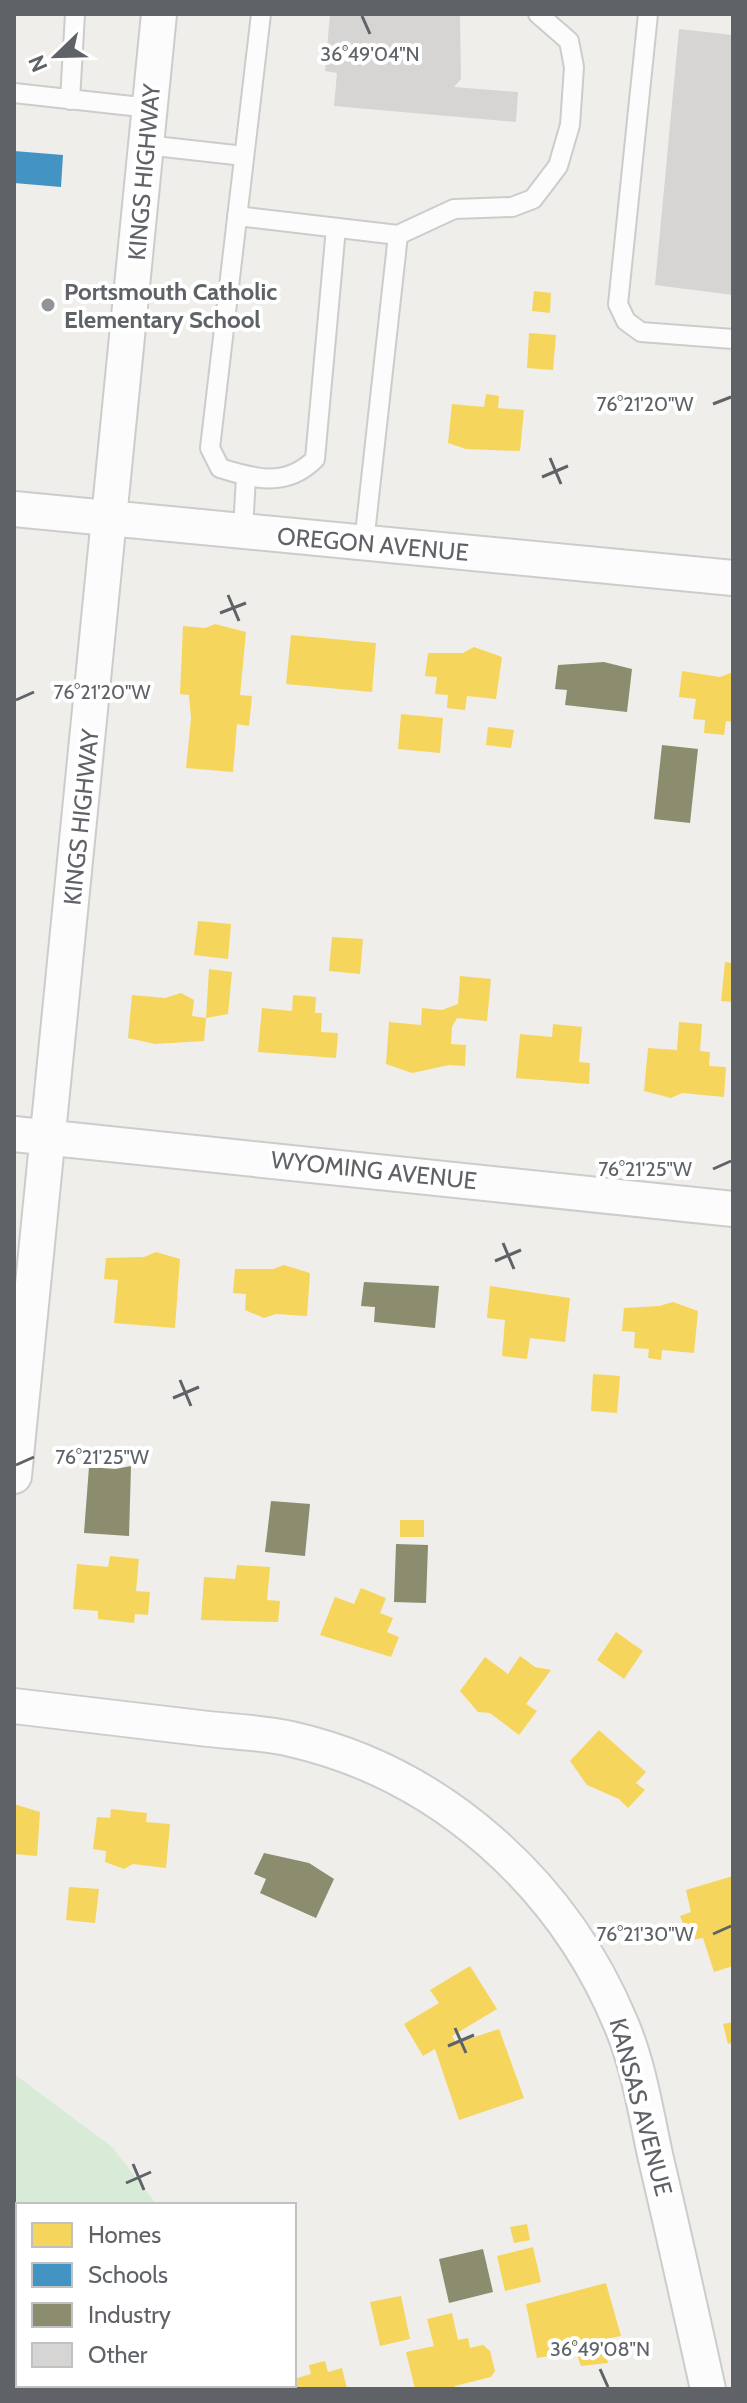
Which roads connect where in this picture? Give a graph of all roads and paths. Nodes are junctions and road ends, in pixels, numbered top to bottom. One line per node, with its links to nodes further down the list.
1 (75, 14): 7 (lane)
2 (159, 14): 8 (street, KINGS HIGHWAY)
3 (261, 14): 10 (lane)
4 (538, 14): 13 (lane)
5 (648, 14): 14 (lane)
6 (14, 93): 7 (lane)
7 (70, 100): 8 (lane)
8 (150, 108): 9 (street, KINGS HIGHWAY)
9 (146, 145): 10 (lane); 17 (street, KINGS HIGHWAY)
10 (244, 156): 11 (lane)
11 (237, 216): 12 (lane); 15 (lane)
12 (336, 228): 13 (lane); 15 (lane)
13 (398, 235): 19 (lane)
14 (733, 339)
15 (246, 476): 18 (lane)
16 (14, 509): 17 (street, OREGON AVENUE)
17 (111, 519): 18 (street, OREGON AVENUE); 22 (street, KINGS HIGHWAY)
18 (243, 531): 19 (street, OREGON AVENUE)
19 (364, 543): 20 (street, OREGON AVENUE)
20 (733, 578)
21 (14, 1134): 22 (street, WYOMING AVENUE)
22 (48, 1137): 23 (street, WYOMING AVENUE); 24 (street, KINGS HIGHWAY)
23 (733, 1209)
24 (14, 1476)
25 (14, 1706): 26 (street, KANSAS AVENUE)
26 (708, 2389)

